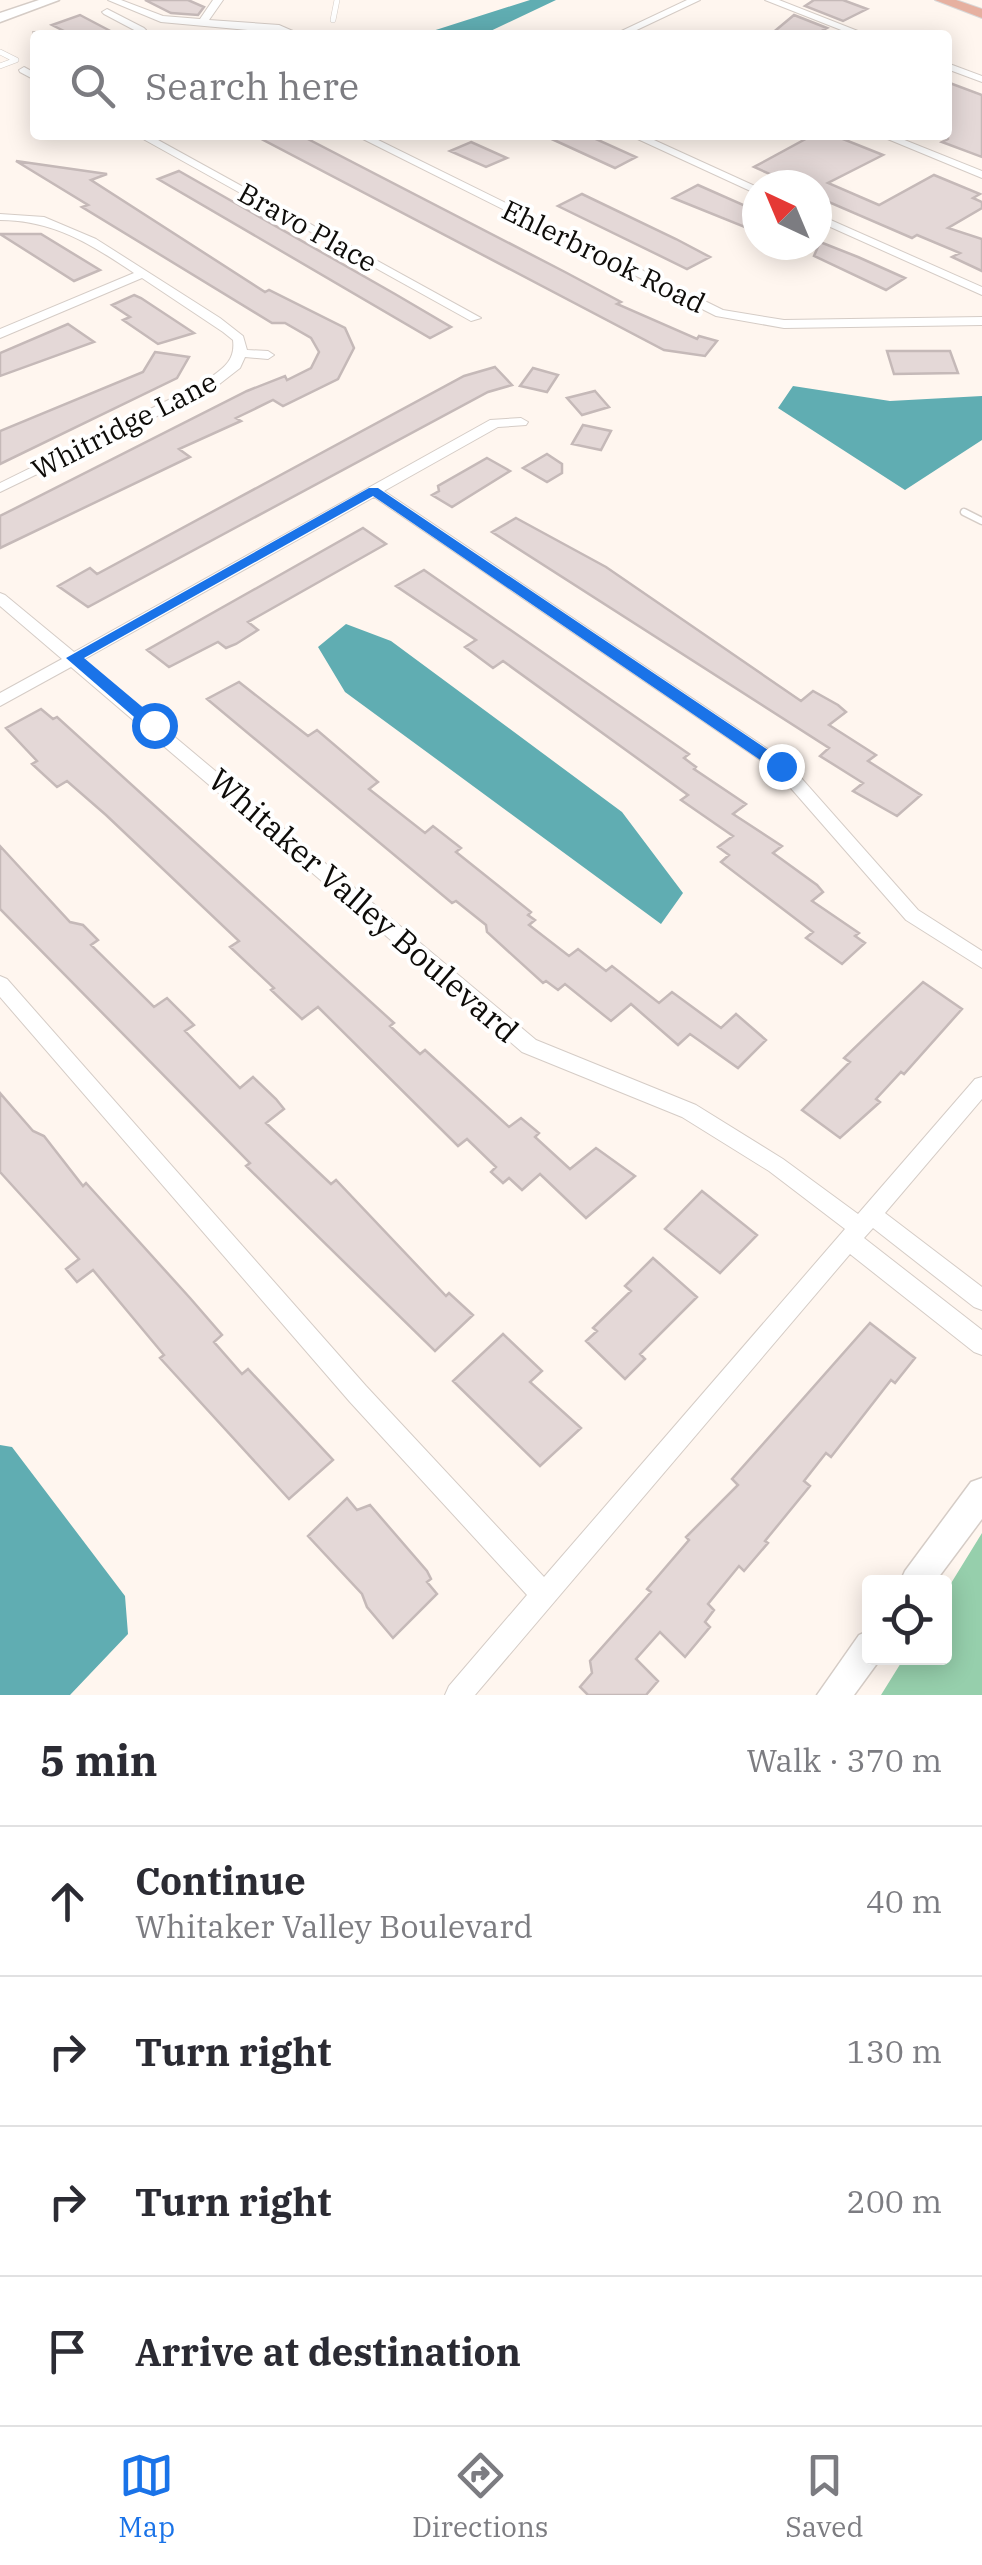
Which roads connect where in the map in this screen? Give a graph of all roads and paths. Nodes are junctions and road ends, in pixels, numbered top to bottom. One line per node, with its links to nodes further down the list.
1 (52, 0): 13 (main road)
2 (113, 0): 11 (street)
3 (218, 0): 17 (street)
4 (337, 0): 15 (lane)
5 (695, 0): 21 (street)
6 (770, 0): 22 (street)
7 (942, 0): 12 (main road)
8 (974, 0): 9 (main road)
9 (982, 3)
10 (107, 12): 14 (street)
11 (141, 14): 14 (street); 16 (street)
12 (982, 14)
13 (0, 18)
14 (122, 20): 18 (street)
15 (333, 20)
16 (175, 21): 17 (street); 19 (street)
17 (203, 22): 20 (street)
18 (141, 30)
19 (167, 30)
20 (284, 30)
21 (636, 30)
22 (851, 30)
23 (0, 52): 24 (lane)
24 (0, 66)
25 (952, 68): 26 (street)
26 (982, 79)
27 (150, 140): 41 (street, Bravo Place)
28 (371, 140): 32 (street, Ehlerbrook Road)
29 (388, 140): 32 (street)
30 (645, 140): 34 (street)
31 (895, 140): 33 (street)
32 (379, 144): 42 (street, Ehlerbrook Road)
33 (982, 176)
34 (742, 183)
35 (22, 200): 37 (street)
36 (0, 216): 37 (street)
37 (16, 216): 39 (street)
38 (832, 225): 40 (street)
39 (143, 273): 43 (street); 44 (street)
40 (982, 291)
41 (475, 318)
42 (982, 321)
43 (0, 334)
44 (241, 353): 45 (street); 47 (street, Whitridge Lane)
45 (268, 355)
46 (521, 422): 48 (street)
47 (0, 488)
48 (374, 490): 52 (street); 54 (street)
49 (964, 512): 50 (lane)
50 (982, 521)
51 (0, 598): 52 (street, Whitaker Valley Boulevard)
52 (74, 658): 53 (street); 57 (street, Whitaker Valley Boulevard)
53 (0, 700)
54 (982, 961)
55 (0, 984): 62 (street)
56 (982, 1086): 57 (street)
57 (860, 1227): 58 (street, Whitaker Valley Boulevard); 59 (street, Whitaker Valley Boulevard); 62 (street)
58 (982, 1300)
59 (982, 1344)
60 (982, 1492): 61 (street)
61 (921, 1575)
62 (544, 1595): 64 (street)
63 (862, 1657): 65 (street)
64 (458, 1695)
65 (834, 1695)

